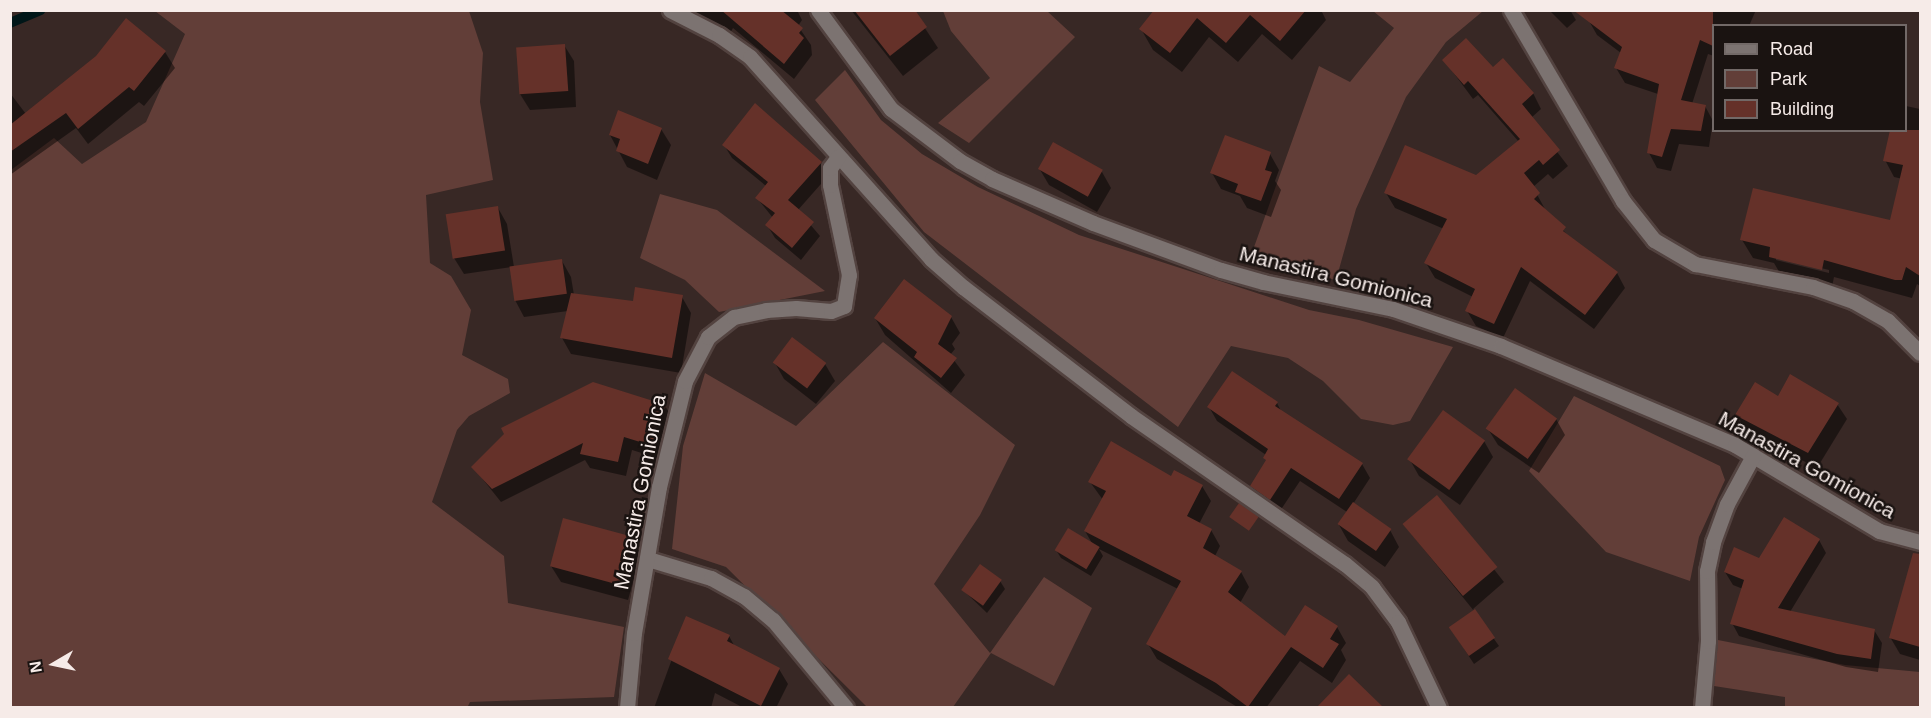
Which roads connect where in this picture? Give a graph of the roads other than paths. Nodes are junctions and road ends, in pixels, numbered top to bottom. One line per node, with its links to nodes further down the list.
1 (670, 10): 4 (street)
2 (818, 10): 6 (street, Manastira Gomionica)
3 (1511, 10): 5 (street)
4 (837, 157): 8 (street, Manastira Gomionica); 11 (street)
5 (1920, 353)
6 (1754, 456): 7 (street, Manastira Gomionica); 12 (street)
7 (1920, 542)
8 (648, 559): 9 (street, Manastira Gomionica); 10 (street)
9 (627, 708)
10 (846, 708)
11 (1439, 708)
12 (1701, 708)

